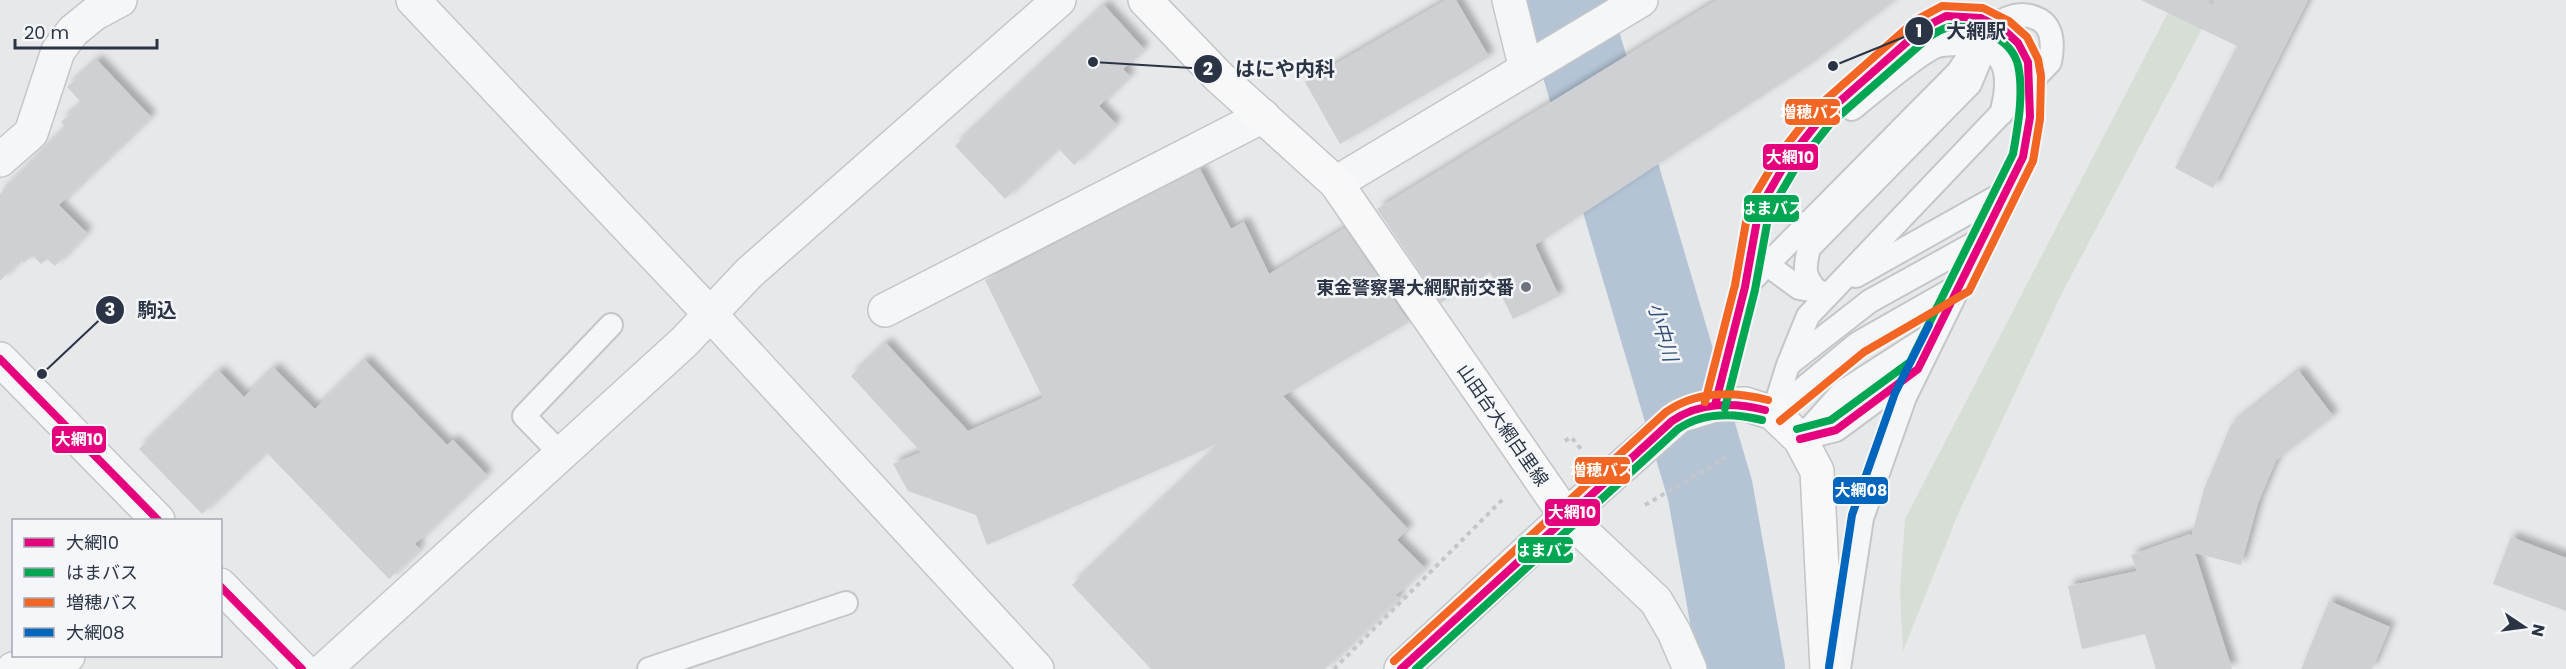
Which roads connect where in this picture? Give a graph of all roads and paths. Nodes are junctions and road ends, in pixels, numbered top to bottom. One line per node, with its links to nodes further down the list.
1 (120, 0): 15 (street)
2 (413, 0): 24 (street)
3 (1059, 0): 24 (street)
4 (1145, 0): 14 (main road, 山田台大網白里線)
5 (1509, 0): 11 (street)
6 (2210, 0): 8 (path)
7 (1623, 5): 11 (street)
8 (2216, 6)
9 (1995, 25): 10 (lane); 12 (lane); 12 (lane); 16 (lane)
10 (1981, 46): 13 (lane); 16 (lane); 20 (lane); 22 (lane)
11 (1526, 69): 17 (street)
12 (2030, 85): 13 (lane); 18 (lane)
13 (2001, 115): 22 (lane)
14 (1263, 116): 17 (main road, 山田台大網白里線); 23 (street)
15 (0, 160)
16 (1787, 161): 20 (lane)
17 (1336, 183): 35 (main road, 山田台大網白里線)
18 (2007, 191): 19 (lane); 22 (lane)
19 (1984, 238): 21 (lane); 28 (lane)
20 (1770, 261): 22 (lane); 30 (lane)
21 (1960, 285): 26 (lane); 31 (lane)
22 (1827, 290): 28 (lane)
23 (885, 310)
24 (710, 314): 33 (street); 44 (street)
25 (611, 325): 33 (lane)
26 (1938, 330): 29 (lane); 32 (lane)
27 (0, 359): 36 (street)
28 (1788, 365): 31 (lane)
29 (1918, 369): 32 (lane); 49 (lane)
30 (1715, 405): 31 (main road); 35 (main road)
31 (1773, 413): 32 (main road)
32 (1800, 439): 48 (main road)
33 (561, 454): 42 (street)
34 (1509, 492): 45 (path)
35 (1566, 516): 46 (street); 47 (street)
36 (157, 519)
37 (224, 595): 41 (street)
38 (846, 603): 43 (lane)
39 (64, 657): 40 (street)
40 (13, 669)
41 (302, 669)
42 (325, 669)
43 (649, 669)
44 (1037, 669)
45 (1334, 669)
46 (1401, 669)
47 (1690, 669)
48 (1827, 669)
49 (1839, 669)

